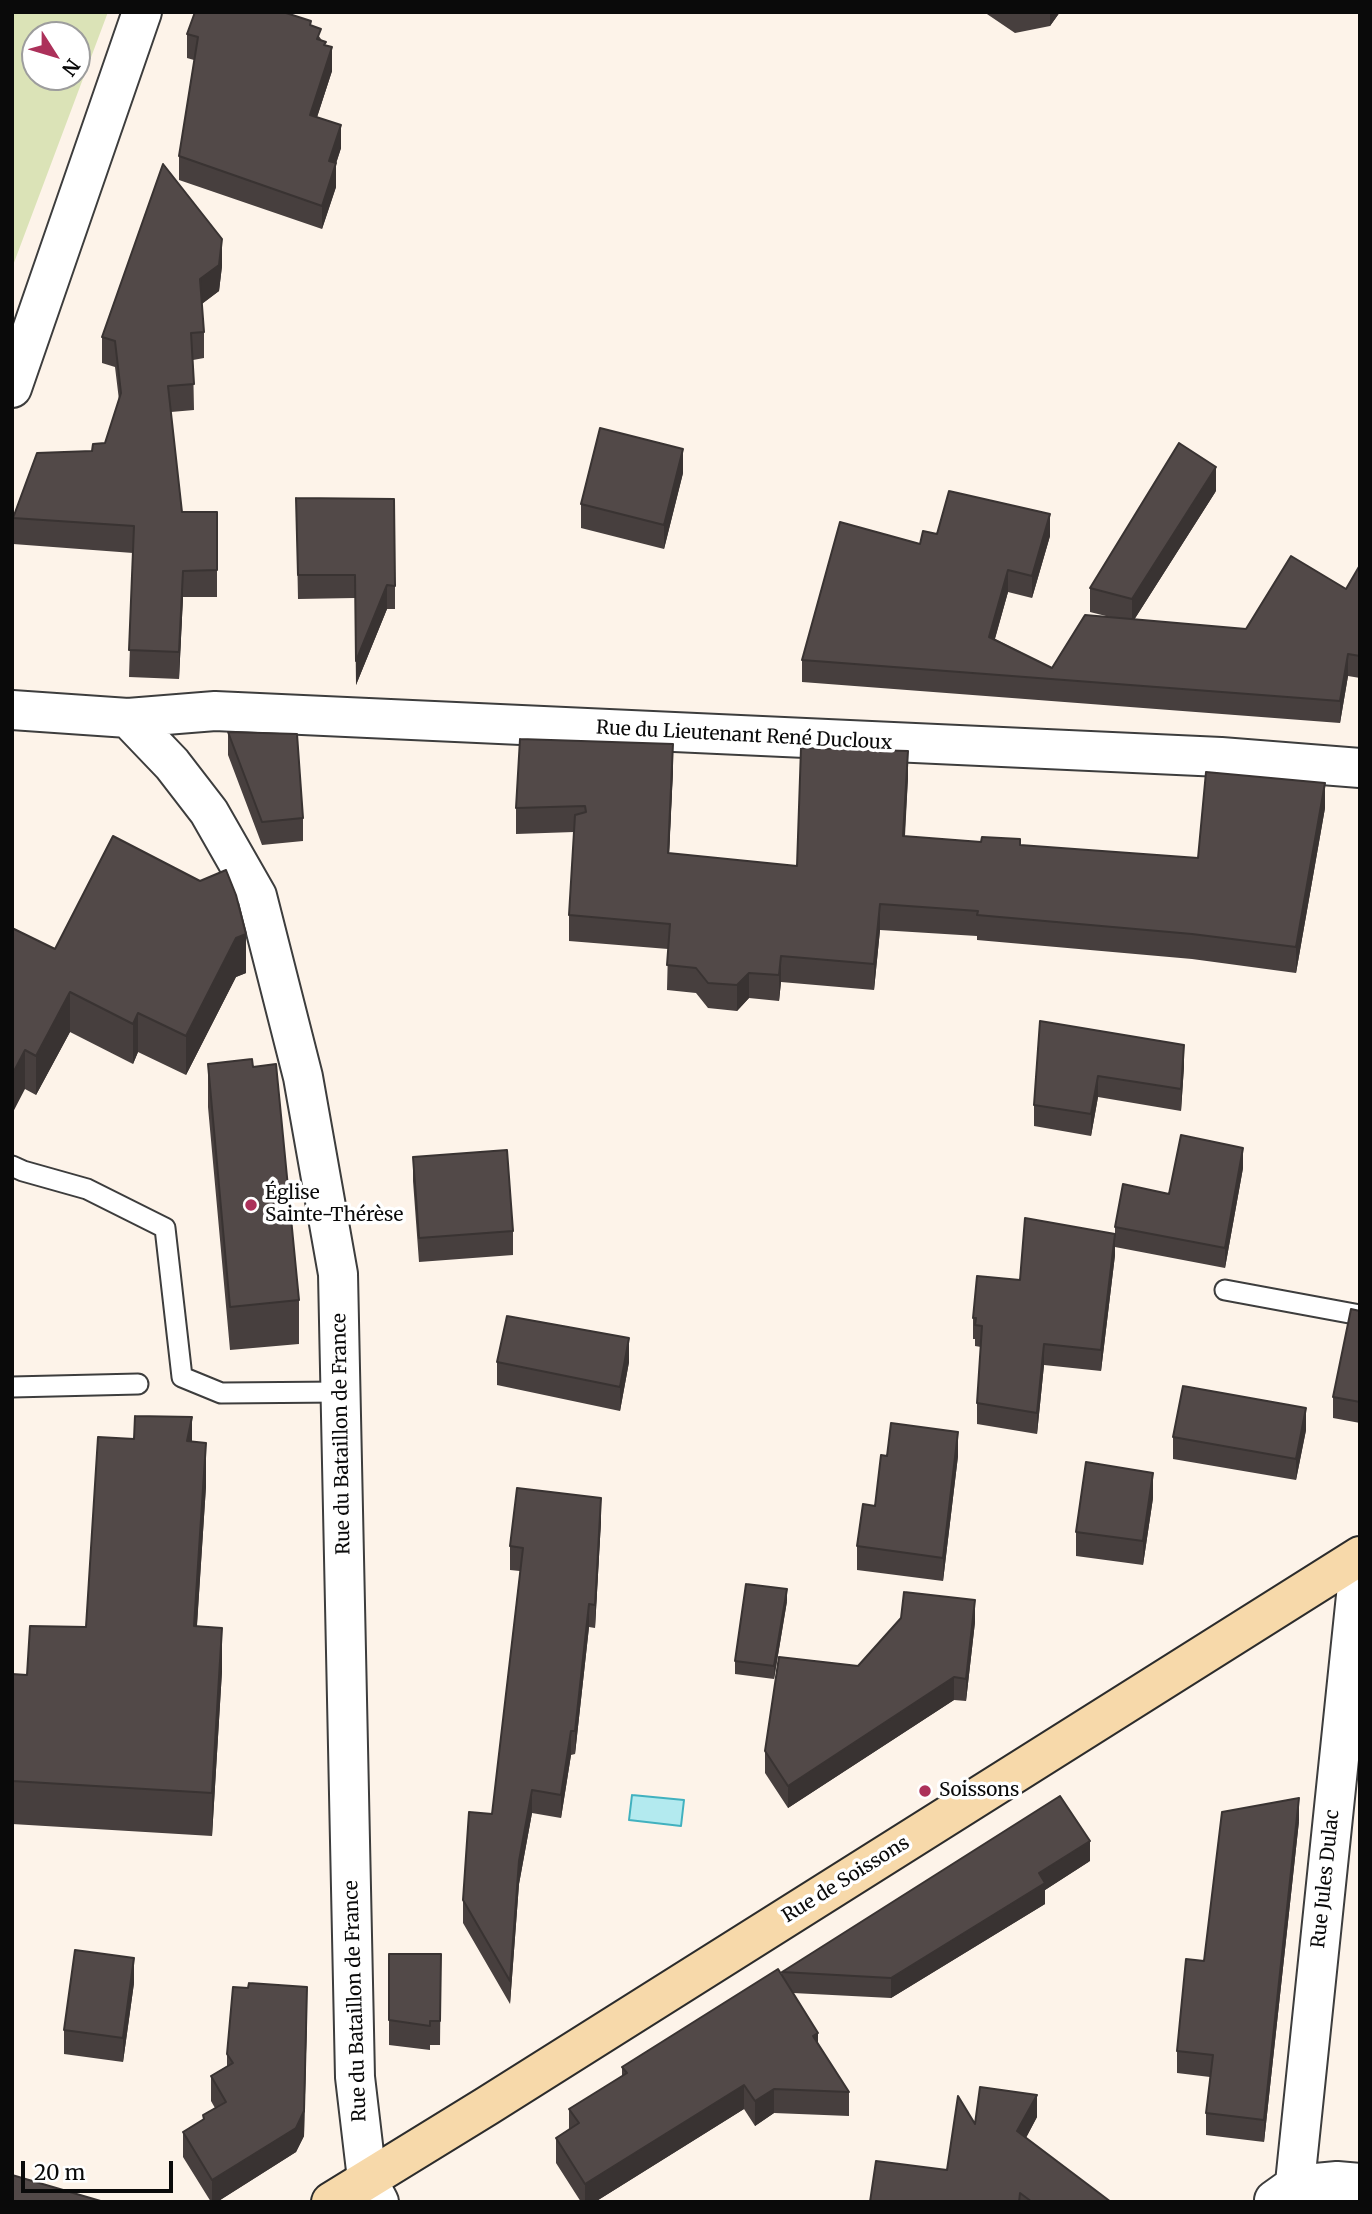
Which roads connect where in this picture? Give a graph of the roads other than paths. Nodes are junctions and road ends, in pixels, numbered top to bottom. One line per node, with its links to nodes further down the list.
1 (142, 12): 2 (street)
2 (21, 342): 3 (street)
3 (12, 388)
4 (12, 710): 5 (street, Rue du Lieutenant René Ducloux)
5 (128, 718): 6 (street, Rue du Lieutenant René Ducloux); 12 (street, Rue du Bataillon de France)
6 (1360, 768)
7 (12, 1166): 12 (lane)
8 (1225, 1290): 9 (lane)
9 (1360, 1315)
10 (138, 1384): 11 (lane)
11 (12, 1387)
12 (341, 1392): 15 (street, Rue du Bataillon de France)
13 (1360, 1556): 15 (main road, Rue de Soissons); 16 (street, Rue Jules Dulac)
14 (1360, 2183): 16 (street)
15 (370, 2194): 17 (main road, Rue de Soissons)
16 (1287, 2196)
17 (331, 2202)

